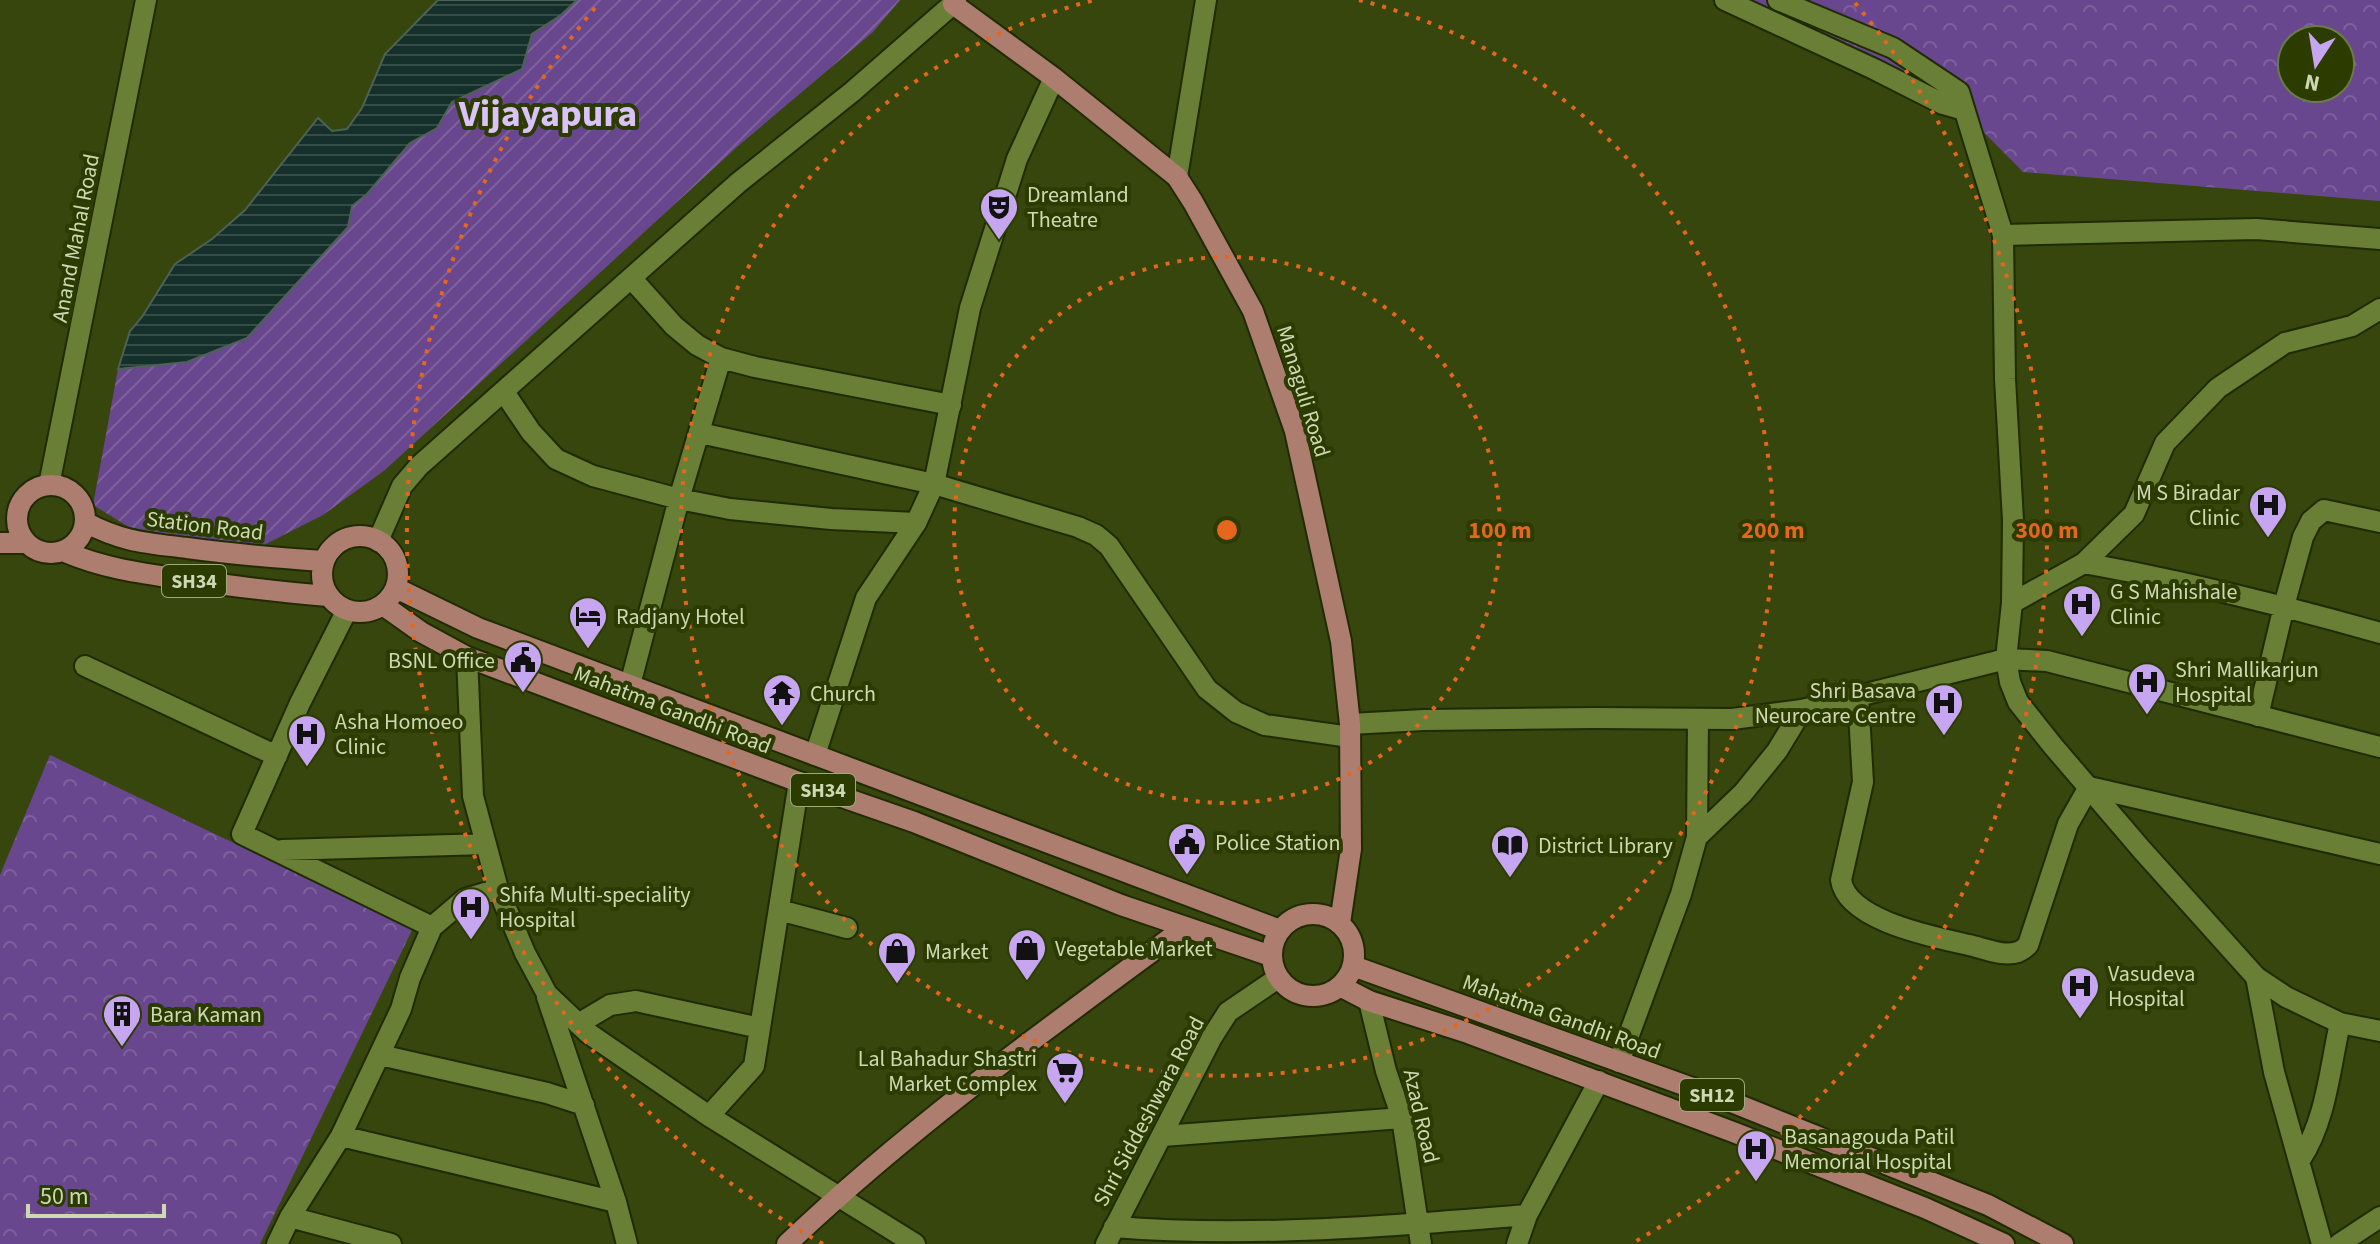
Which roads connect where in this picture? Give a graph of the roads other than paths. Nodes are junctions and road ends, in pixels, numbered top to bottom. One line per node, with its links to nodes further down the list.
1 (146, 0): 18 (street, Anand Mahal Road)
2 (1206, 0): 8 (street)
3 (1725, 0): 7 (street)
4 (1778, 0): 7 (street)
5 (954, 2): 6 (main road, Managuli Road); 11 (street)
6 (1054, 78): 8 (main road, Managuli Road); 15 (street)
7 (1964, 110): 9 (street)
8 (1177, 177): 45 (main road, Managuli Road)
9 (2003, 235): 10 (street); 32 (street)
10 (2380, 239)
11 (632, 279): 13 (street); 14 (street)
12 (2380, 309): 29 (street)
13 (721, 358): 15 (street); 16 (street)
14 (504, 392): 19 (street); 24 (street)
15 (951, 405): 17 (street)
16 (700, 433): 17 (street); 19 (street)
17 (934, 484): 23 (street); 45 (street)
18 (49, 485): 20 (main road); 21 (main road)
19 (679, 499): 23 (street); 40 (street)
20 (8, 517): 26 (main road)
21 (85, 522): 27 (main road); 28 (main road, Station Road / SH34)
22 (2380, 522): 34 (street)
23 (916, 523): 47 (street)
24 (378, 541): 28 (main road); 30 (main road)
25 (0, 543): 26 (main road, SH34)
26 (26, 543): 27 (main road, SH34)
27 (63, 551): 31 (main road, SH34)
28 (323, 561): 31 (main road)
29 (2084, 563): 32 (street); 34 (street)
30 (396, 588): 33 (main road); 40 (main road, Mahatma Gandhi Road / SH34)
31 (328, 596): 35 (main road)
32 (2012, 603): 38 (street)
33 (383, 605): 35 (main road); 37 (main road, Mahatma Gandhi Road / SH34)
34 (2284, 606): 36 (street); 43 (street)
35 (347, 610): 48 (street)
36 (2380, 633)
37 (467, 657): 49 (main road, Mahatma Gandhi Road / SH34); 52 (street)
38 (2006, 659): 41 (street); 43 (street); 50 (street)
39 (85, 666): 48 (street)
40 (630, 685): 47 (main road, Mahatma Gandhi Road / SH34)
41 (1858, 696): 42 (street); 50 (street)
42 (1802, 710): 44 (street); 51 (street)
43 (2258, 716): 46 (street)
44 (1698, 719): 45 (street); 51 (street)
45 (1350, 730): 57 (main road, Managuli Road)
46 (2380, 747)
47 (815, 755): 61 (main road, Mahatma Gandhi Road / SH34)
48 (277, 756): 53 (street)
49 (799, 782): 56 (street); 60 (main road, Mahatma Gandhi Road / SH34)
50 (2089, 787): 54 (street); 64 (street)
51 (1697, 837): 74 (street)
52 (486, 844): 53 (street); 55 (street)
53 (277, 851): 58 (street)
54 (2380, 854)
55 (498, 889): 58 (street); 67 (street)
56 (779, 910): 59 (street); 71 (street)
57 (1340, 923): 61 (main road); 63 (main road)
58 (432, 927): 73 (street)
59 (847, 928)
60 (1184, 928): 62 (main road, Mahatma Gandhi Road / SH34); 82 (main road)
61 (1280, 930): 62 (main road)
62 (1271, 956): 65 (main road)
63 (1353, 966): 66 (main road); 74 (main road, Mahatma Gandhi Road / SH12)
64 (2256, 977): 69 (street); 81 (street)
65 (1278, 978): 66 (main road); 80 (street, Shri Siddeshwara Road)
66 (1340, 986): 68 (main road, SH12)
67 (547, 994): 70 (street); 76 (street)
68 (1369, 1001): 75 (main road, SH12); 78 (street, Azad Road)
69 (2340, 1023): 72 (street); 81 (street)
70 (578, 1024): 71 (street); 77 (street)
71 (760, 1028): 77 (street)
72 (2380, 1031)
73 (380, 1055): 76 (street); 79 (street)
74 (1619, 1062): 96 (main road, Mahatma Gandhi Road / SH12)
75 (1599, 1081): 84 (street); 95 (main road, SH12)
76 (584, 1105): 83 (street)
77 (709, 1116): 82 (street)
78 (1402, 1118): 80 (street); 87 (street, Azad Road)
79 (341, 1136): 83 (street); 85 (street)
80 (1163, 1136): 88 (street, Shri Siddeshwara Road)
81 (2300, 1160): 97 (street)
82 (837, 1196): 92 (main road); 93 (street)
83 (616, 1202): 91 (street)
84 (1527, 1215): 87 (street); 94 (street)
85 (290, 1217): 89 (street); 90 (street)
86 (2380, 1217): 98 (street)
87 (1420, 1234): 88 (street)
88 (1110, 1235)
89 (277, 1244)
90 (391, 1244)
91 (627, 1244)
92 (787, 1244)
93 (915, 1244)
94 (1517, 1244)
95 (2004, 1244)
96 (2063, 1244)
97 (2322, 1244)
98 (2339, 1244)

